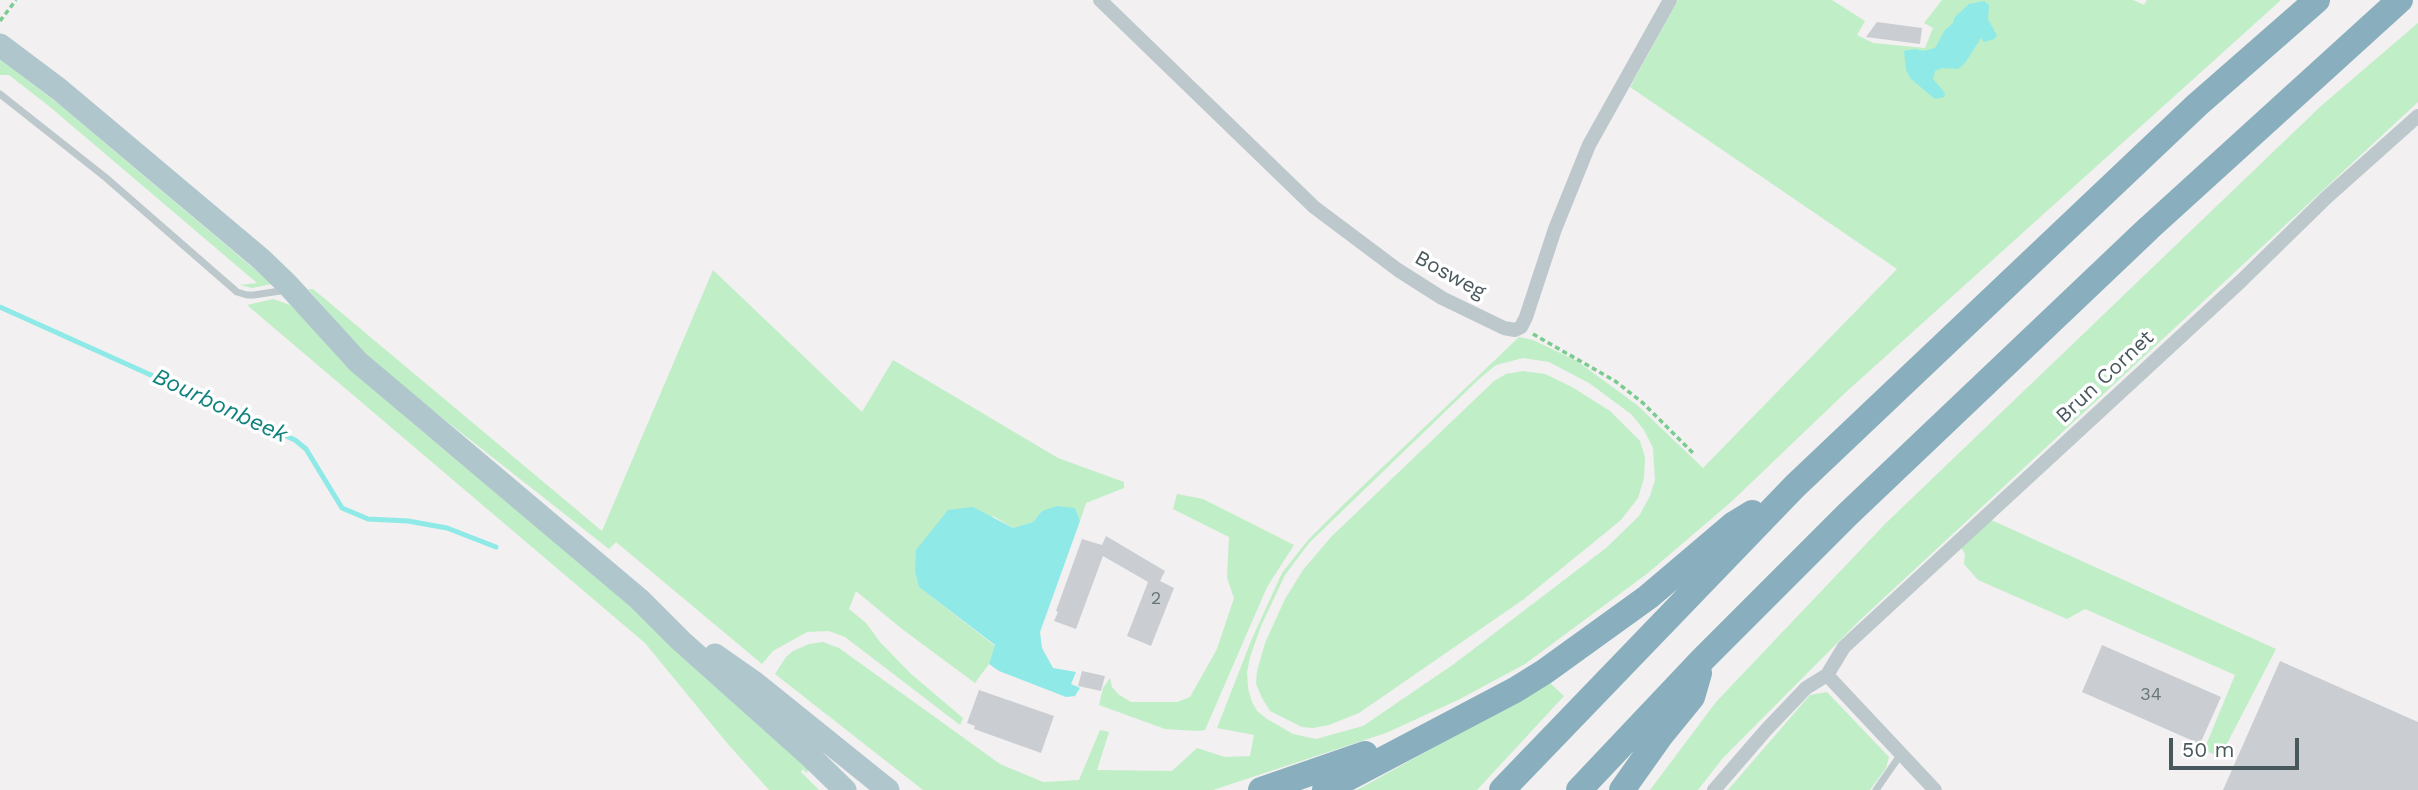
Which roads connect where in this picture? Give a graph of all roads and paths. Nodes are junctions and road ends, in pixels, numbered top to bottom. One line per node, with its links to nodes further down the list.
1 (16, 0): 6 (path)
2 (1100, 0): 11 (street, Bosweg)
3 (1670, 0): 11 (street)
4 (2317, 0): 13 (highway)
5 (2397, 3): 15 (highway)
6 (0, 20)
7 (0, 45): 10 (main road)
8 (0, 94): 10 (lane)
9 (2418, 116): 16 (street, Brun Cornet)
10 (287, 284): 14 (main road)
11 (1521, 327): 12 (path)
12 (1693, 453)
13 (1795, 486): 17 (highway); 23 (highway)
14 (639, 600): 19 (main road); 20 (main road)
15 (1702, 660): 24 (highway); 25 (highway)
16 (1827, 675): 18 (street); 26 (street, Brun Cornet)
17 (1436, 730): 21 (highway); 22 (highway)
18 (1901, 754): 27 (lane); 28 (street)
19 (845, 790)
20 (888, 790)
21 (1261, 790)
22 (1325, 790)
23 (1502, 790)
24 (1579, 790)
25 (1622, 790)
26 (1714, 790)
27 (1876, 790)
28 (1935, 790)

